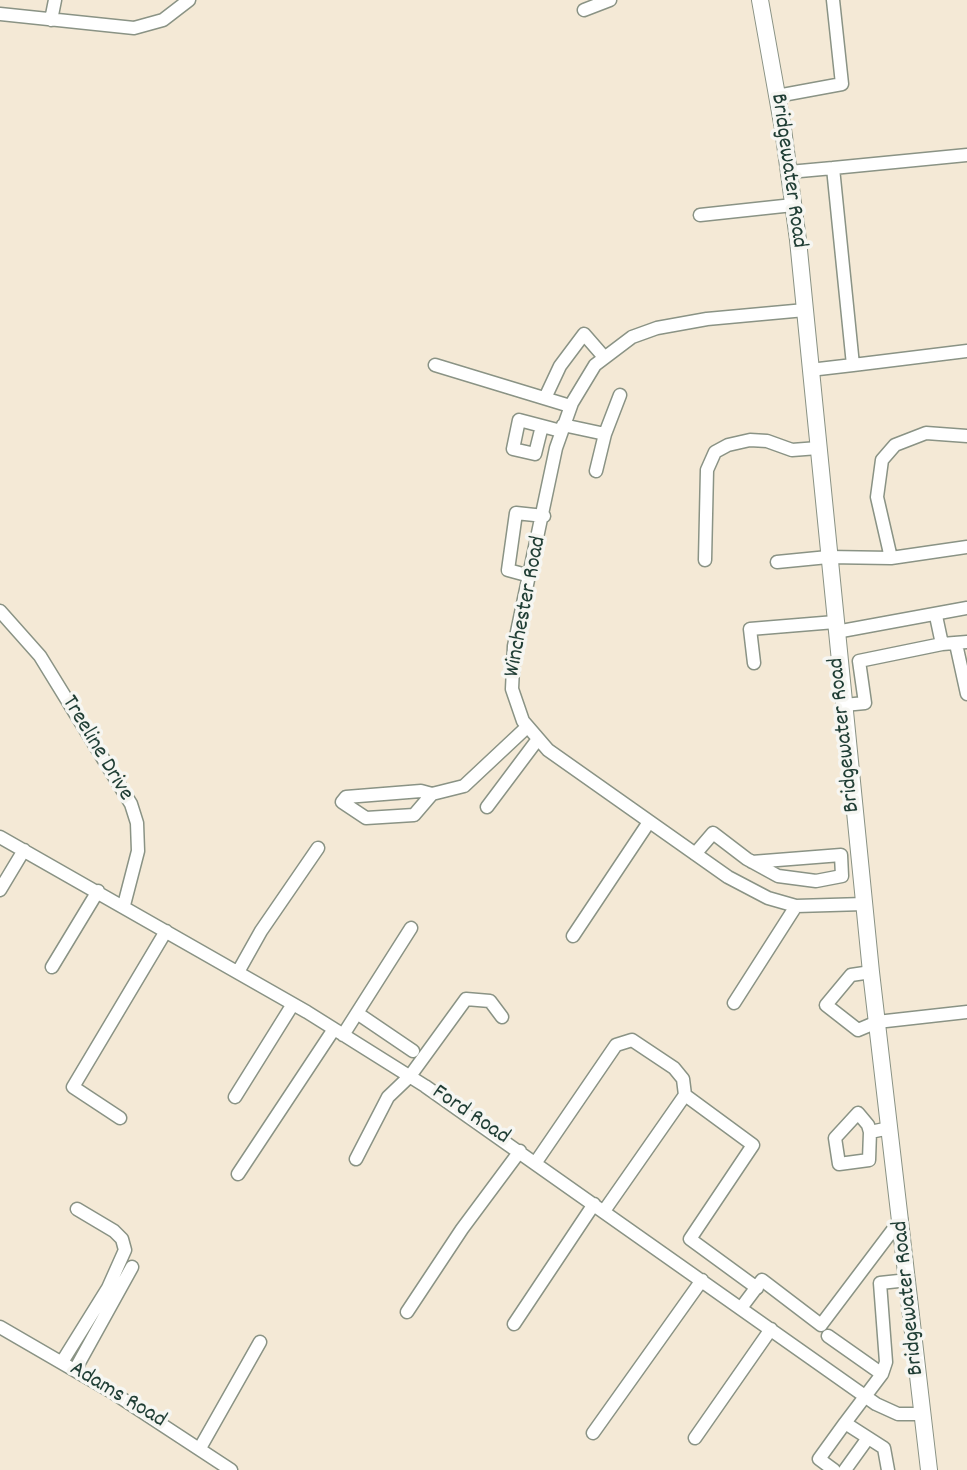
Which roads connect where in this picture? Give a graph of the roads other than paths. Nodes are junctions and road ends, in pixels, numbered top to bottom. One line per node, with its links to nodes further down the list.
1 (55, 0): 8 (street)
2 (189, 0): 8 (street)
3 (610, 0): 6 (street)
4 (760, 0): 9 (main road, Bridgewater Road)
5 (833, 0): 9 (street)
6 (584, 10)
7 (0, 14): 8 (street)
8 (51, 20)
9 (777, 96): 12 (main road, Bridgewater Road)
10 (967, 155): 11 (street)
11 (833, 168): 12 (street); 19 (street)
12 (789, 172): 13 (main road, Bridgewater Road)
13 (793, 205): 14 (street); 15 (main road, Bridgewater Road)
14 (700, 215)
15 (805, 310): 17 (street, Winchester Road); 20 (main road, Bridgewater Road)
16 (967, 351): 19 (street)
17 (604, 357): 22 (street); 23 (street, Winchester Road)
18 (435, 365): 22 (street)
19 (853, 365): 20 (street)
20 (810, 370): 28 (main road, Bridgewater Road)
21 (620, 395): 26 (street)
22 (545, 398): 23 (street)
23 (570, 406): 25 (street, Winchester Road)
24 (542, 426): 25 (street)
25 (562, 428): 26 (street); 30 (street, Winchester Road)
26 (605, 434): 29 (street)
27 (967, 436): 33 (street)
28 (818, 448): 32 (main road, Bridgewater Road); 34 (street)
29 (596, 471)
30 (544, 516): 36 (street, Winchester Road); 36 (street)
31 (967, 547): 33 (street)
32 (828, 556): 33 (street); 35 (street); 40 (main road, Bridgewater Road)
33 (891, 558)
34 (705, 561)
35 (777, 562)
36 (530, 576): 46 (street, Winchester Road)
37 (967, 608): 39 (street)
38 (0, 611): 59 (street, Treeline Drive)
39 (936, 616): 40 (street); 42 (street)
40 (835, 627): 43 (street); 45 (main road, Bridgewater Road)
41 (961, 643): 42 (street); 44 (street)
42 (942, 644): 45 (street)
43 (754, 663)
44 (967, 694)
45 (844, 705): 58 (main road, Bridgewater Road)
46 (527, 727): 47 (street, Winchester Road); 48 (street)
47 (538, 740): 49 (street); 50 (street, Winchester Road)
48 (432, 794): 48 (street)
49 (487, 807)
50 (649, 822): 54 (street, Winchester Road); 63 (street)
51 (0, 836): 53 (street, Ford Road)
52 (318, 848): 65 (street)
53 (24, 850): 56 (street); 57 (street, Ford Road)
54 (695, 854): 55 (street); 60 (street, Winchester Road)
55 (752, 862): 55 (street)
56 (0, 890)
57 (97, 891): 59 (street, Ford Road); 64 (street)
58 (864, 904): 60 (street, Winchester Road); 66 (main road, Bridgewater Road)
59 (124, 905): 62 (street, Ford Road)
60 (796, 906): 67 (street)
61 (411, 928): 69 (street)
62 (166, 931): 65 (street, Ford Road); 78 (street)
63 (573, 936)
64 (52, 967)
65 (238, 972): 68 (street, Ford Road)
66 (871, 972): 72 (main road, Bridgewater Road); 72 (street)
67 (734, 1003)
68 (293, 1004): 73 (street, Ford Road); 77 (street)
69 (356, 1013): 73 (street); 74 (street)
70 (967, 1016): 72 (street)
71 (502, 1017): 75 (street)
72 (877, 1022): 79 (main road, Bridgewater Road)
73 (338, 1032): 75 (street, Ford Road); 84 (street)
74 (412, 1051)
75 (410, 1076): 81 (street, Ford Road); 82 (street)
76 (685, 1095): 83 (street); 85 (street); 91 (street)
77 (235, 1097)
78 (120, 1118)
79 (890, 1128): 80 (street); 87 (main road, Bridgewater Road)
80 (870, 1132)
81 (520, 1151): 83 (street, Ford Road); 93 (street)
82 (356, 1159)
83 (536, 1162): 85 (street, Ford Road)
84 (238, 1174)
85 (599, 1208): 89 (street, Ford Road); 94 (street)
86 (77, 1209): 99 (street)
87 (901, 1219): 90 (main road, Bridgewater Road); 91 (street)
88 (132, 1267): 100 (street)
89 (702, 1280): 92 (street, Ford Road); 105 (street)
90 (908, 1280): 101 (street); 103 (main road, Bridgewater Road)
91 (757, 1287): 92 (street)
92 (741, 1308): 96 (street, Ford Road)
93 (407, 1312)
94 (514, 1324)
95 (0, 1326): 99 (street, Adams Road)
96 (771, 1329): 102 (street, Ford Road); 106 (street)
97 (828, 1336): 101 (street)
98 (260, 1342): 108 (street)
99 (62, 1362): 100 (street, Adams Road)
100 (75, 1370): 108 (street, Adams Road)
101 (882, 1374): 102 (street)
102 (864, 1396): 103 (street, Ford Road); 104 (street)
103 (923, 1415): 113 (main road, Bridgewater Road)
104 (845, 1423): 107 (street); 110 (street)
105 (593, 1433)
106 (695, 1438)
107 (868, 1438): 111 (street); 112 (street)
108 (200, 1448): 109 (street, Adams Road)
109 (232, 1470)
110 (834, 1470)
111 (845, 1470)
112 (888, 1470)
113 (929, 1470)

